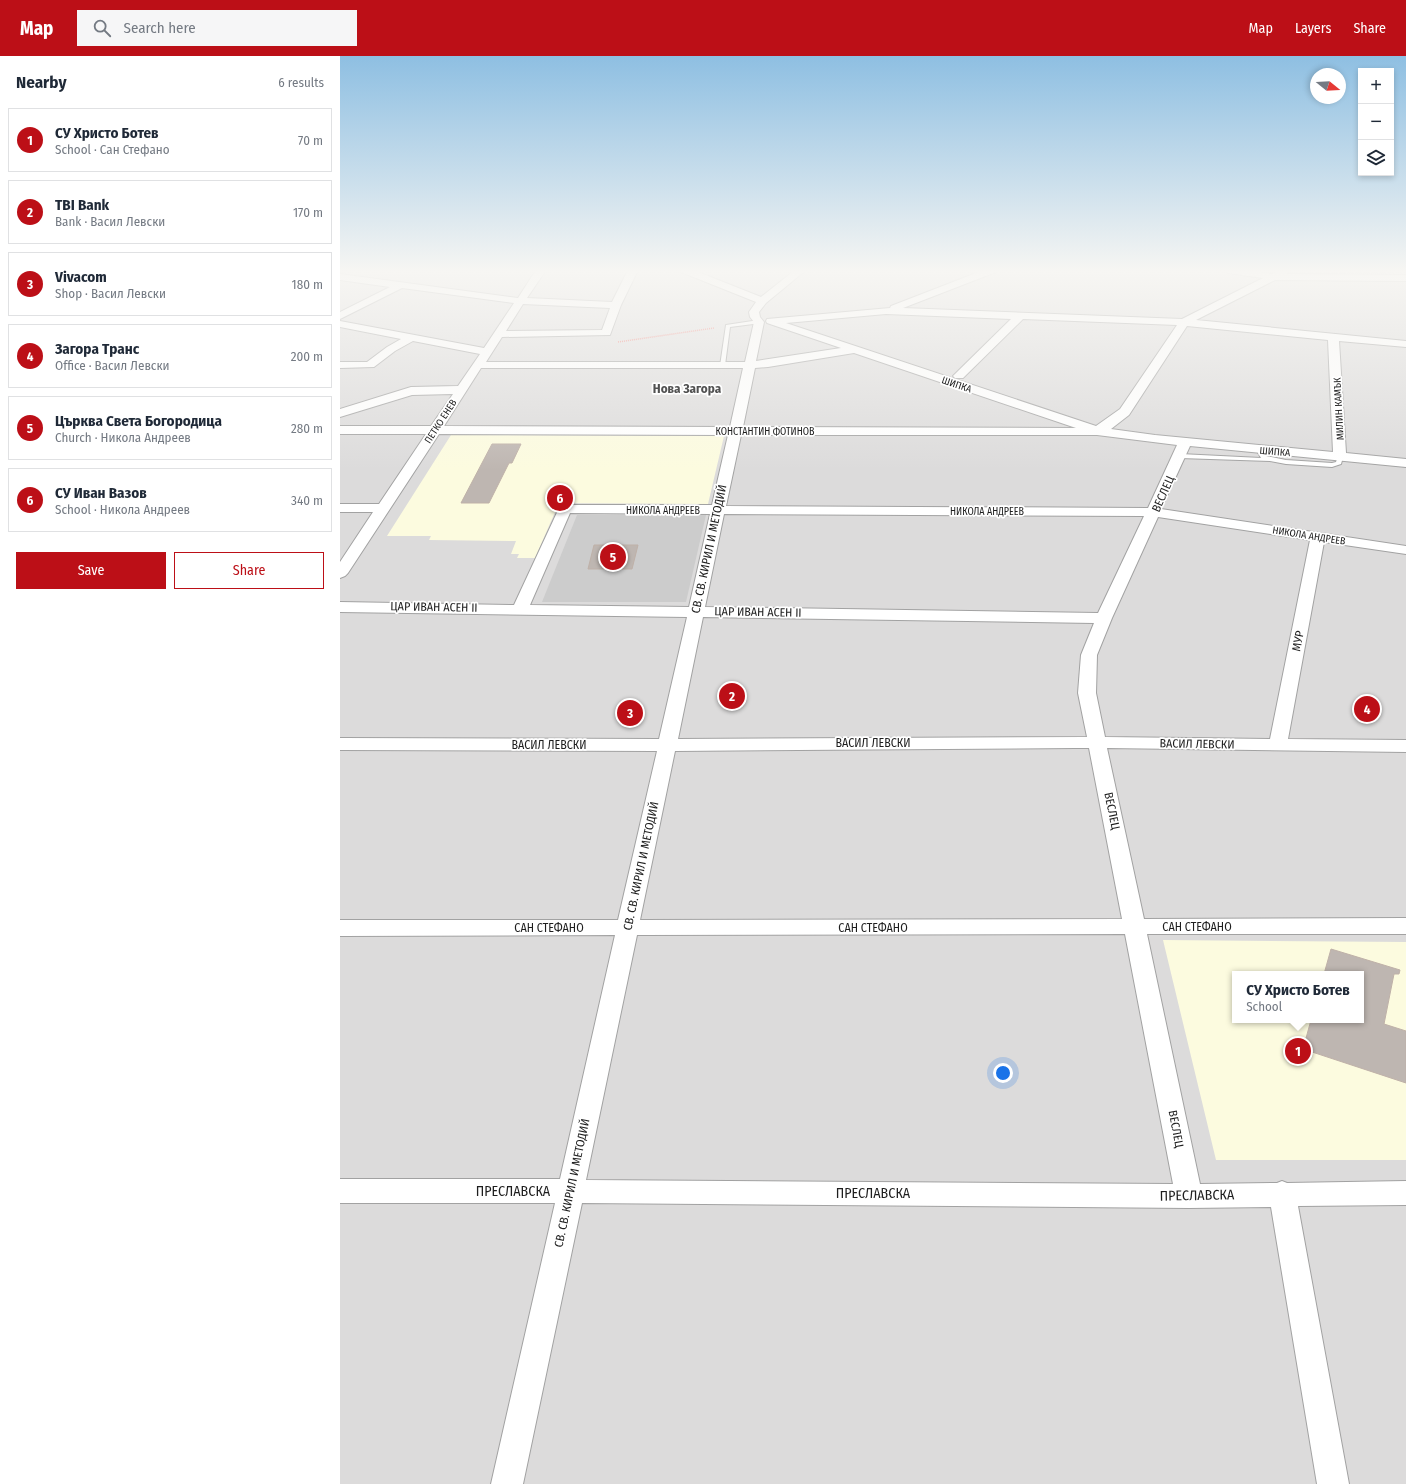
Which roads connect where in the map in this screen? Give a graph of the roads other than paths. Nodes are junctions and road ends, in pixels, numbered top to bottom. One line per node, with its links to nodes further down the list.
1 (404, 337): 11 (street)
2 (496, 337): 14 (street, ПЕТКО ЕНЕВ)
3 (726, 337): 17 (lane)
4 (759, 337): 18 (street, СВ. СВ. КИРИЛ И МЕТОДИЙ)
5 (816, 337): 13 (street, ШИПКА)
6 (842, 337): 19 (street, ШИПКА)
7 (998, 337): 19 (street)
8 (1174, 337): 22 (street)
9 (1329, 337): 10 (street)
10 (1333, 337): 12 (street); 28 (street, МИЛИН КАМЪК)
11 (411, 338): 14 (street); 15 (street)
12 (1406, 344)
13 (856, 349): 18 (street); 22 (street, ШИПКА)
14 (486, 352): 16 (street, ПЕТКО ЕНЕВ)
15 (340, 365)
16 (477, 365): 17 (street); 20 (street, ПЕТКО ЕНЕВ)
17 (722, 365): 18 (street)
18 (749, 365): 25 (street, СВ. СВ. КИРИЛ И МЕТОДИЙ)
19 (959, 376): 22 (street, ШИПКА)
20 (460, 390): 21 (street); 24 (street, ПЕТКО ЕНЕВ)
21 (340, 413)
22 (1102, 428): 25 (street, КОНСТАНТИН ФОТИНОВ); 26 (street, ШИПКА)
23 (340, 430): 24 (street, КОНСТАНТИН ФОТИНОВ)
24 (434, 430): 25 (street, КОНСТАНТИН ФОТИНОВ); 32 (street, ПЕТКО ЕНЕВ)
25 (735, 430): 33 (street, СВ. СВ. КИРИЛ И МЕТОДИЙ)
26 (1182, 449): 27 (street, ШИПКА); 29 (lane); 34 (street, ВЕСЛЕЦ)
27 (1259, 449): 28 (street, ШИПКА); 29 (lane)
28 (1340, 457): 29 (lane); 30 (street, ШИПКА)
29 (1270, 460)
30 (1406, 463)
31 (340, 508): 32 (street)
32 (383, 508): 37 (street, ПЕТКО ЕНЕВ)
33 (718, 510): 34 (street, НИКОЛА АНДРЕЕВ); 39 (street, НИКОЛА АНДРЕЕВ); 40 (street, СВ. СВ. КИРИЛ И МЕТОДИЙ)
34 (1154, 512): 35 (street, НИКОЛА АНДРЕЕВ); 41 (street, ВЕСЛЕЦ)
35 (1318, 537): 36 (street, НИКОЛА АНДРЕЕВ); 45 (street, МУР)
36 (1406, 550)
37 (340, 573)
38 (340, 606): 39 (street, ЦАР ИВАН АСЕН II)
39 (521, 608): 40 (street, ЦАР ИВАН АСЕН II)
40 (696, 611): 41 (street, ЦАР ИВАН АСЕН II); 44 (street, СВ. СВ. КИРИЛ И МЕТОДИЙ)
41 (1104, 618): 42 (street, ВЕСЛЕЦ)
42 (1098, 742): 44 (street, ВАСИЛ ЛЕВСКИ); 45 (street, ВАСИЛ ЛЕВСКИ); 48 (street, ВЕСЛЕЦ)
43 (340, 744): 44 (street, ВАСИЛ ЛЕВСКИ)
44 (667, 745): 50 (street, СВ. СВ. КИРИЛ И МЕТОДИЙ)
45 (1278, 745): 46 (street, ВАСИЛ ЛЕВСКИ)
46 (1406, 746)
47 (1406, 926): 48 (street, САН СТЕФАНО)
48 (1136, 927): 50 (street, САН СТЕФАНО); 55 (street, ВЕСЛЕЦ)
49 (340, 928): 50 (street, САН СТЕФАНО)
50 (627, 928): 52 (street, СВ. СВ. КИРИЛ И МЕТОДИЙ)
51 (340, 1191): 52 (street, ПРЕСЛАВСКА)
52 (571, 1191): 55 (street, ПРЕСЛАВСКА); 56 (street, СВ. СВ. КИРИЛ И МЕТОДИЙ)
53 (1282, 1193): 54 (street, ПРЕСЛАВСКА); 55 (street, ПРЕСЛАВСКА); 57 (street)
54 (1406, 1193)
55 (1189, 1196)
56 (507, 1484)
57 (1333, 1484)

